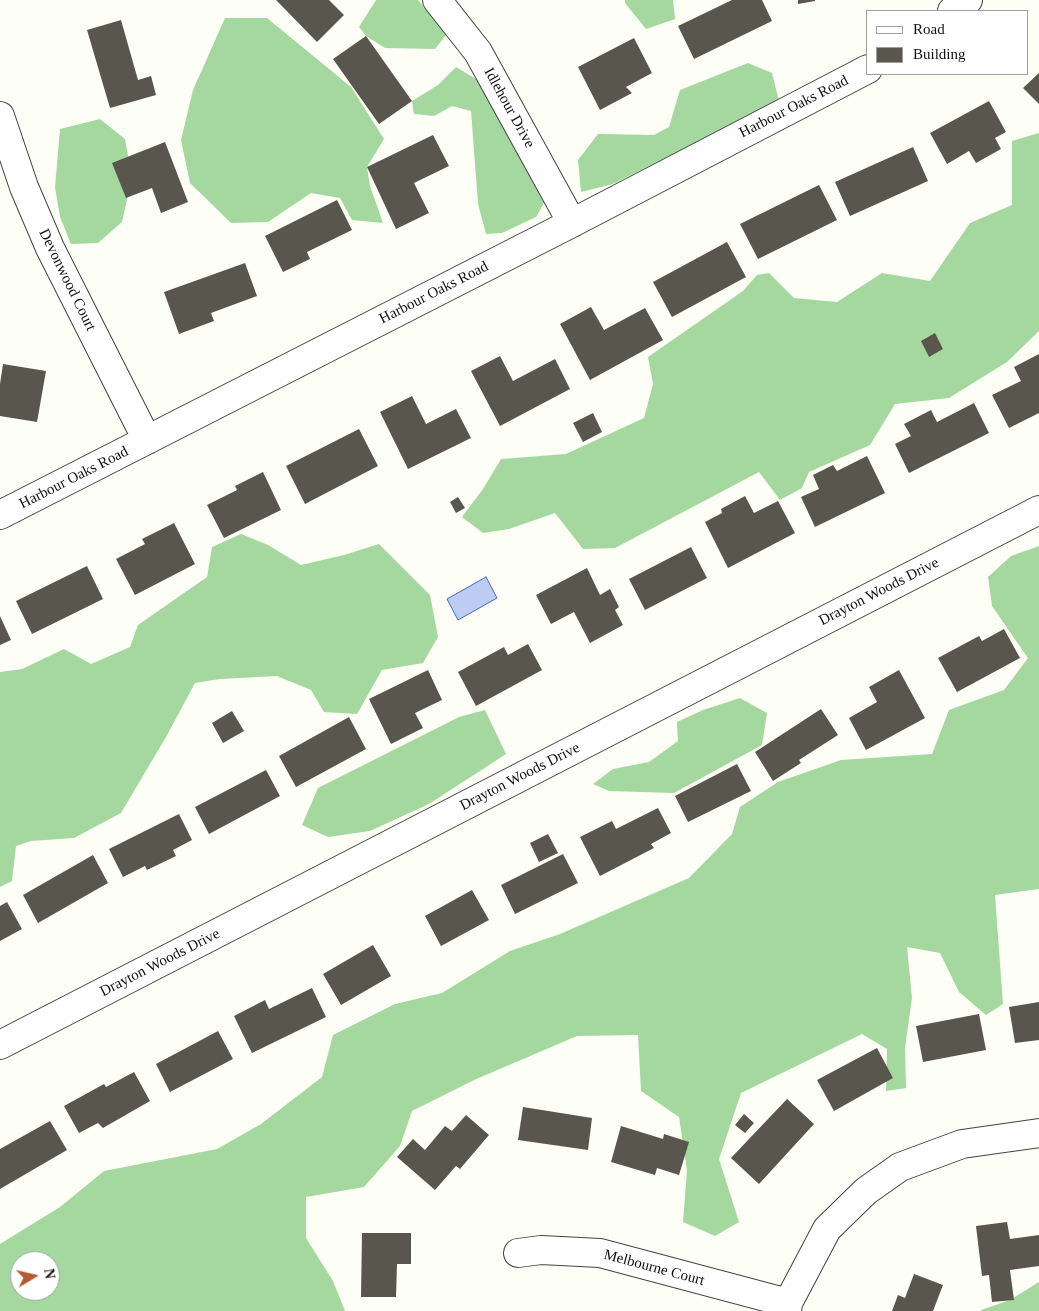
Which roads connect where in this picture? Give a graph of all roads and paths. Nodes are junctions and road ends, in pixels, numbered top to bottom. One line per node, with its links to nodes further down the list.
1 (437, 0): 6 (street, Idlehour Drive)
2 (968, 0): 3 (street)
3 (953, 10)
4 (866, 70): 6 (street, Harbour Oaks Road)
5 (0, 116): 7 (street, Devonwood Court)
6 (572, 222): 7 (street, Harbour Oaks Road)
7 (147, 440): 9 (street, Harbour Oaks Road)
8 (1039, 510): 10 (street, Drayton Woods Drive)
9 (0, 516)
10 (0, 1045)
11 (1039, 1133): 13 (street)
12 (518, 1253): 13 (street, Melbourne Court)
13 (787, 1307)

